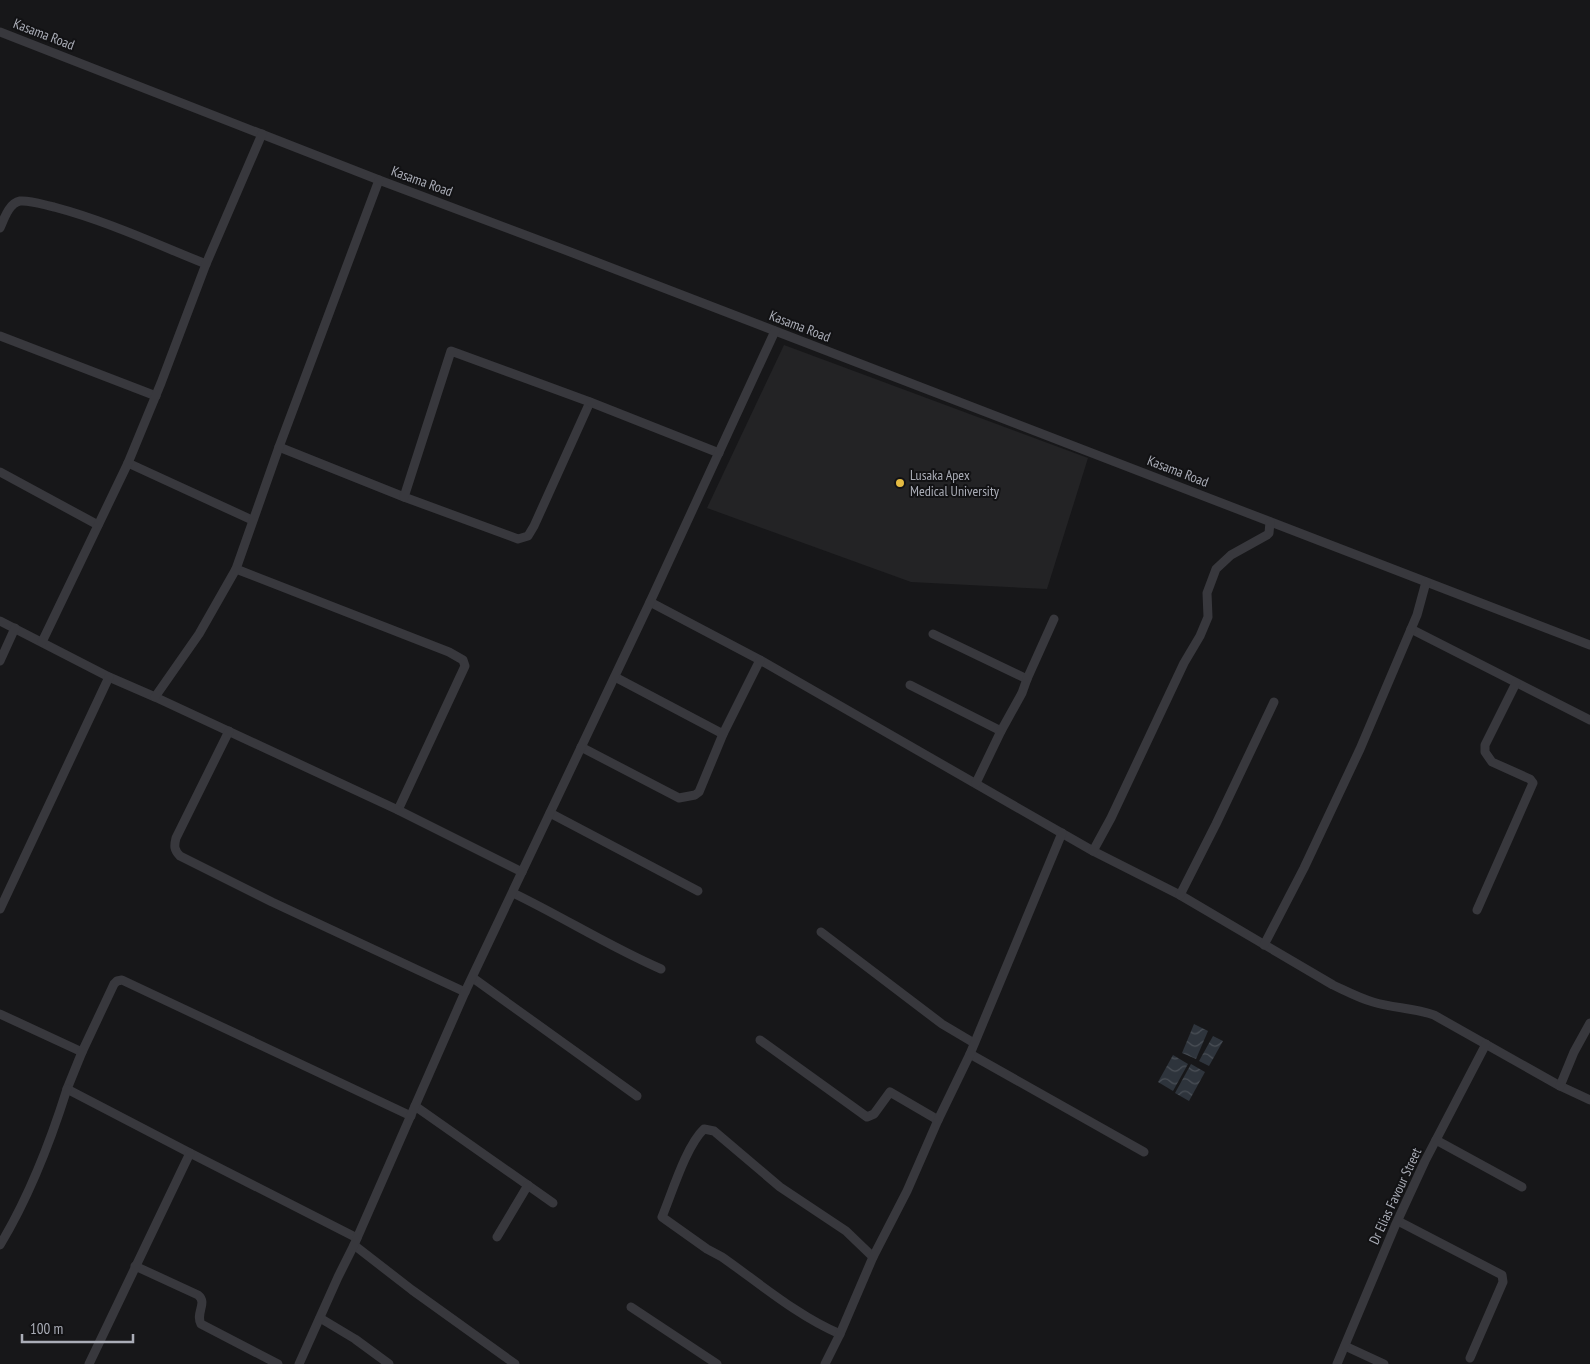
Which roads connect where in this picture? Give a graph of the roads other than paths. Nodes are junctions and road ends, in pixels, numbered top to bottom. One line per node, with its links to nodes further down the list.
1 (0, 32): 2 (street, Kasama Road)
2 (262, 134): 3 (street, Kasama Road); 5 (street)
3 (378, 180): 6 (street, Kasama Road); 10 (street)
4 (0, 228): 5 (street)
5 (206, 264): 8 (street)
6 (775, 331): 11 (street); 16 (street, Kasama Road)
7 (0, 336): 8 (street)
8 (156, 396): 12 (street)
9 (590, 402): 11 (street); 14 (street); 14 (street)
10 (279, 447): 14 (street); 15 (street)
11 (719, 453): 20 (street)
12 (128, 463): 15 (street); 17 (street)
13 (0, 472): 17 (street)
14 (404, 497)
15 (252, 520): 18 (street)
16 (1270, 522): 19 (street, Kasama Road); 46 (street)
17 (98, 525): 26 (street)
18 (236, 569): 35 (street); 43 (street)
19 (1426, 582): 24 (street); 27 (street, Kasama Road)
20 (650, 602): 28 (street); 31 (street)
21 (1054, 619): 32 (street)
22 (0, 621): 23 (street)
23 (15, 628): 26 (street); 29 (street)
24 (1411, 628): 33 (street); 54 (street)
25 (934, 634): 32 (street)
26 (42, 642): 30 (street)
27 (1590, 645)
28 (760, 660): 40 (street); 42 (street)
29 (0, 661)
30 (109, 677): 35 (street); 51 (street)
31 (614, 677): 40 (street); 41 (street)
32 (1027, 678): 39 (street)
33 (1516, 683): 37 (street); 52 (street)
34 (910, 685): 39 (street)
35 (155, 696): 38 (street)
36 (1274, 702): 50 (street)
37 (1590, 720)
38 (229, 731): 43 (street); 57 (street)
39 (1001, 731): 42 (street)
40 (723, 734): 41 (street)
41 (581, 747): 44 (street)
42 (976, 783): 45 (street)
43 (398, 810): 47 (street)
44 (550, 813): 47 (street); 48 (street)
45 (1062, 833): 46 (street); 61 (street)
46 (1093, 851): 50 (street)
47 (522, 872): 49 (street)
48 (698, 891)
49 (513, 892): 55 (street); 56 (street)
50 (1180, 895): 54 (street)
51 (0, 909)
52 (1477, 910)
53 (821, 932): 61 (street)
54 (1264, 945): 62 (street)
55 (661, 969)
56 (472, 978): 57 (street); 67 (street)
57 (465, 992): 69 (street)
58 (0, 1014): 63 (street)
59 (1590, 1023): 65 (street)
60 (760, 1040): 71 (street)
61 (974, 1044): 64 (street)
62 (1486, 1044): 65 (street); 72 (street, Dr Elias Favour Street)
63 (82, 1052): 66 (street); 70 (street)
64 (970, 1054): 71 (street); 73 (street)
65 (1560, 1086): 68 (street)
66 (67, 1089): 74 (street); 81 (street)
67 (637, 1096)
68 (1590, 1100)
69 (415, 1106): 70 (street); 75 (street)
70 (411, 1116): 80 (street)
71 (938, 1120): 82 (street)
72 (1436, 1140): 76 (street); 78 (street, Dr Elias Favour Street)
73 (1144, 1152)
74 (190, 1153): 80 (street); 83 (street)
75 (528, 1185): 77 (street); 79 (street)
76 (1522, 1187)
77 (553, 1203)
78 (1398, 1221): 87 (street, Dr Elias Favour Street); 88 (street)
79 (497, 1237)
80 (356, 1241): 85 (street); 93 (street)
81 (0, 1245)
82 (873, 1258): 86 (street); 86 (street)
83 (135, 1266): 89 (street); 90 (street)
84 (631, 1307): 94 (street)
85 (320, 1318): 91 (street); 92 (street)
86 (840, 1334): 95 (street)
87 (1345, 1346): 96 (street, Dr Elias Favour Street); 97 (street)
88 (1470, 1358)
89 (89, 1364)
90 (278, 1364)
91 (300, 1364)
92 (389, 1364)
93 (514, 1364)
94 (717, 1364)
95 (825, 1364)
96 (1337, 1364)
97 (1384, 1364)

